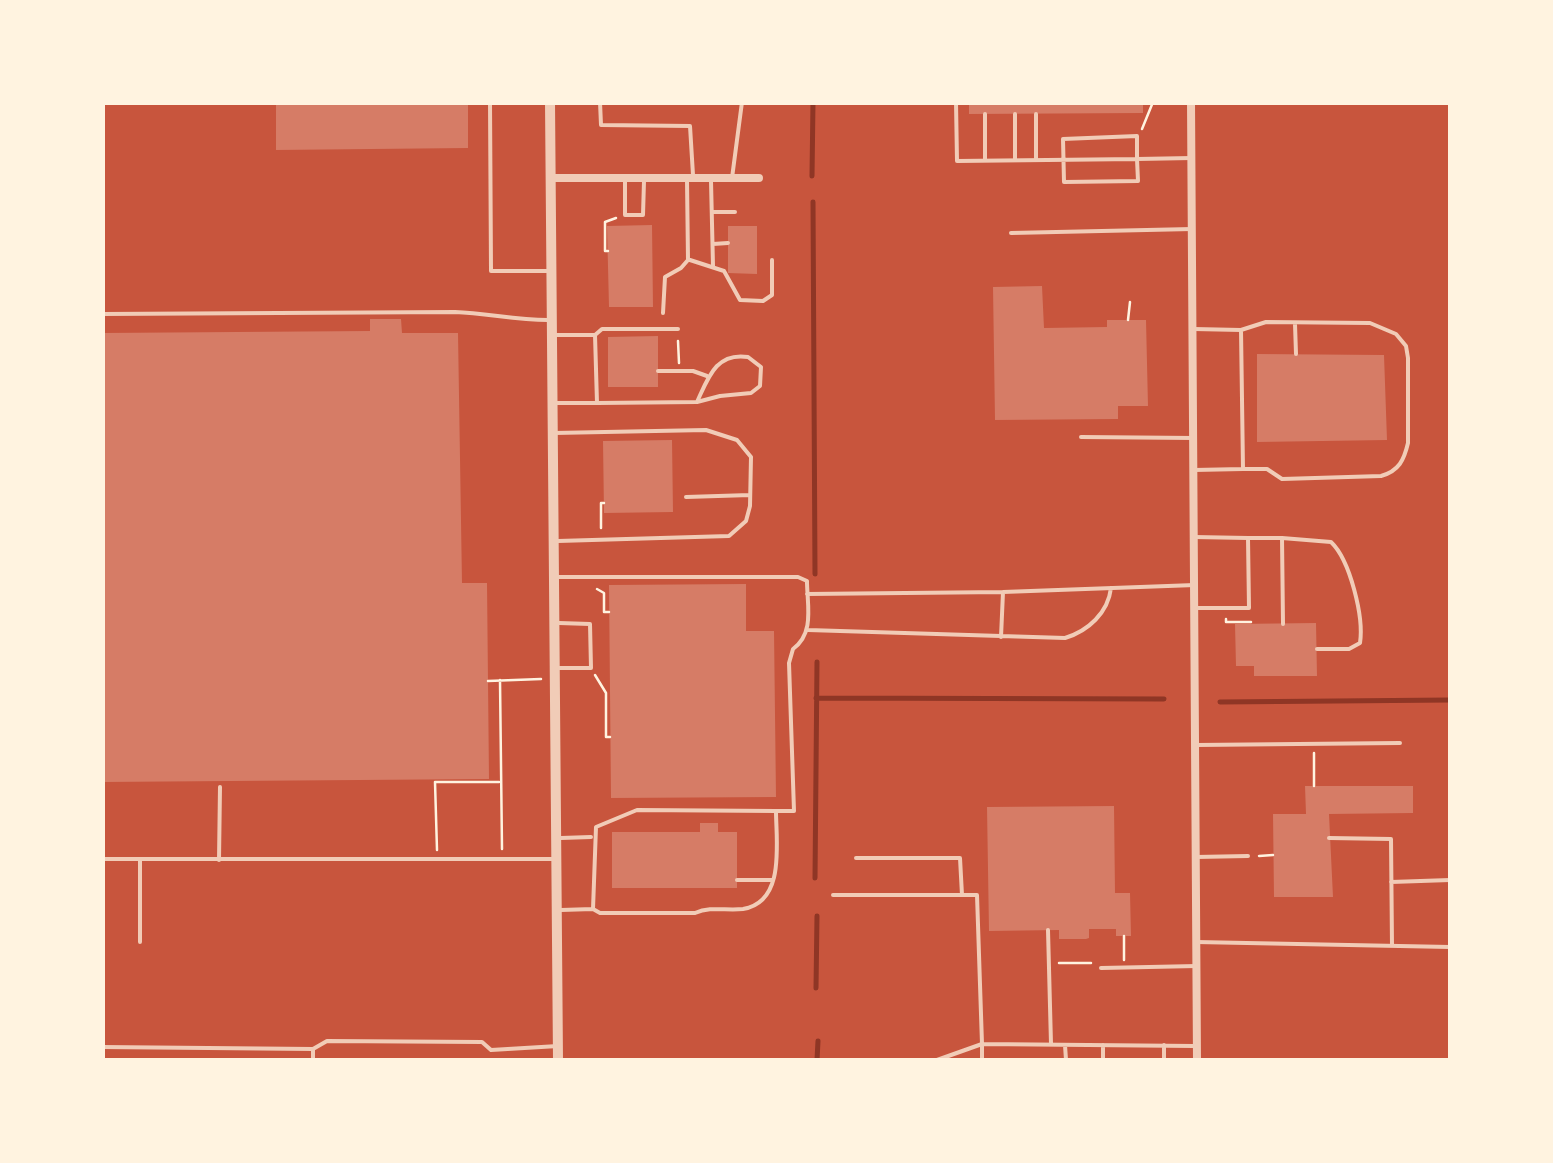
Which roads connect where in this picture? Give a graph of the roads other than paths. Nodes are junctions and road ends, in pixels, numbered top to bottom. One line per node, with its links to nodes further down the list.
1 (490, 102): 32 (lane)
2 (550, 102): 16 (street)
3 (600, 102): 19 (lane)
4 (742, 102): 21 (lane)
5 (956, 102): 15 (lane)
6 (1192, 102): 10 (street)
7 (985, 114): 15 (lane)
8 (1016, 114): 12 (lane)
9 (1036, 114): 13 (lane)
10 (1192, 158): 11 (lane); 25 (street)
11 (1138, 159): 14 (lane); 14 (lane); 14 (lane)
12 (1015, 160): 13 (lane); 15 (lane)
13 (1036, 160): 14 (lane)
14 (1063, 160)
15 (985, 161)
16 (551, 178): 17 (street); 32 (street)
17 (625, 178): 18 (street); 18 (lane)
18 (644, 178): 19 (street)
19 (690, 178): 20 (street); 29 (lane)
20 (711, 178): 21 (street); 23 (lane)
21 (732, 178): 22 (street)
22 (759, 178)
23 (712, 212): 24 (lane); 28 (lane)
24 (735, 212)
25 (1192, 229): 26 (lane); 37 (street)
26 (1011, 233)
27 (728, 243): 28 (lane)
28 (712, 244): 31 (lane)
29 (688, 260): 31 (lane); 33 (lane)
30 (772, 260): 31 (lane)
31 (713, 266)
32 (552, 271): 35 (street)
33 (663, 313)
34 (102, 314): 35 (lane)
35 (552, 320): 41 (street)
36 (1295, 322): 39 (lane); 42 (lane); 52 (lane)
37 (1193, 329): 39 (lane); 50 (street)
38 (678, 330): 40 (lane)
39 (1242, 330): 52 (lane)
40 (596, 335): 41 (lane); 47 (lane)
41 (552, 336): 46 (street)
42 (1296, 354)
43 (658, 371): 44 (lane)
44 (709, 377): 45 (lane); 45 (lane)
45 (697, 402): 47 (lane)
46 (552, 403): 47 (lane); 48 (street)
47 (597, 404)
48 (553, 432): 53 (lane); 58 (street)
49 (1081, 437): 50 (lane)
50 (1194, 438): 51 (street)
51 (1194, 470): 52 (lane); 55 (street)
52 (1243, 470)
53 (750, 495): 54 (lane); 58 (lane)
54 (686, 496)
55 (1194, 537): 56 (lane); 61 (street)
56 (1248, 538): 57 (lane); 66 (lane)
57 (1282, 538): 68 (lane); 71 (lane)
58 (554, 541): 59 (street)
59 (554, 577): 60 (lane); 67 (street)
60 (597, 577): 63 (lane); 65 (lane)
61 (1195, 585): 62 (lane); 66 (street)
62 (1111, 587): 64 (lane); 70 (lane)
63 (597, 589)
64 (1004, 592): 65 (lane); 70 (lane)
65 (807, 594): 69 (lane)
66 (1195, 608): 74 (street)
67 (554, 623): 72 (street); 72 (lane)
68 (1283, 624)
69 (808, 630): 70 (lane); 76 (lane)
70 (1001, 637)
71 (1316, 649)
72 (554, 668): 78 (street)
73 (1400, 743): 74 (lane)
74 (1196, 745): 83 (street)
75 (220, 787): 86 (lane)
76 (776, 811): 77 (lane); 88 (lane)
77 (594, 837): 78 (lane); 93 (lane)
78 (556, 838): 81 (street)
79 (1329, 838): 90 (lane)
80 (1248, 856): 83 (lane)
81 (556, 858): 86 (lane); 94 (street)
82 (856, 858): 92 (lane)
83 (1196, 858): 97 (street)
84 (102, 859): 85 (lane)
85 (140, 860): 86 (lane); 96 (lane)
86 (218, 860)
87 (737, 880): 88 (lane)
88 (774, 880): 93 (lane)
89 (1450, 880): 90 (lane)
90 (1391, 882): 98 (lane)
91 (832, 895): 92 (lane)
92 (962, 895): 102 (lane)
93 (593, 909): 94 (lane)
94 (556, 910): 107 (street)
95 (1048, 930): 103 (lane)
96 (140, 942)
97 (1196, 942): 98 (lane); 100 (street)
98 (1392, 946): 99 (lane)
99 (1450, 947)
100 (1197, 966): 101 (lane); 108 (street)
101 (1100, 968)
102 (982, 1044): 103 (lane); 113 (lane); 114 (lane)
103 (1051, 1044): 104 (lane)
104 (1065, 1044): 105 (lane); 115 (lane)
105 (1103, 1044): 106 (lane); 116 (lane)
106 (1164, 1045): 108 (lane); 117 (lane)
107 (558, 1046): 110 (lane); 112 (street)
108 (1197, 1046): 118 (street)
109 (102, 1048): 110 (lane)
110 (313, 1049): 111 (lane)
111 (313, 1060)
112 (558, 1060)
113 (937, 1060)
114 (982, 1060)
115 (1066, 1060)
116 (1104, 1060)
117 (1164, 1060)
118 (1198, 1060)

